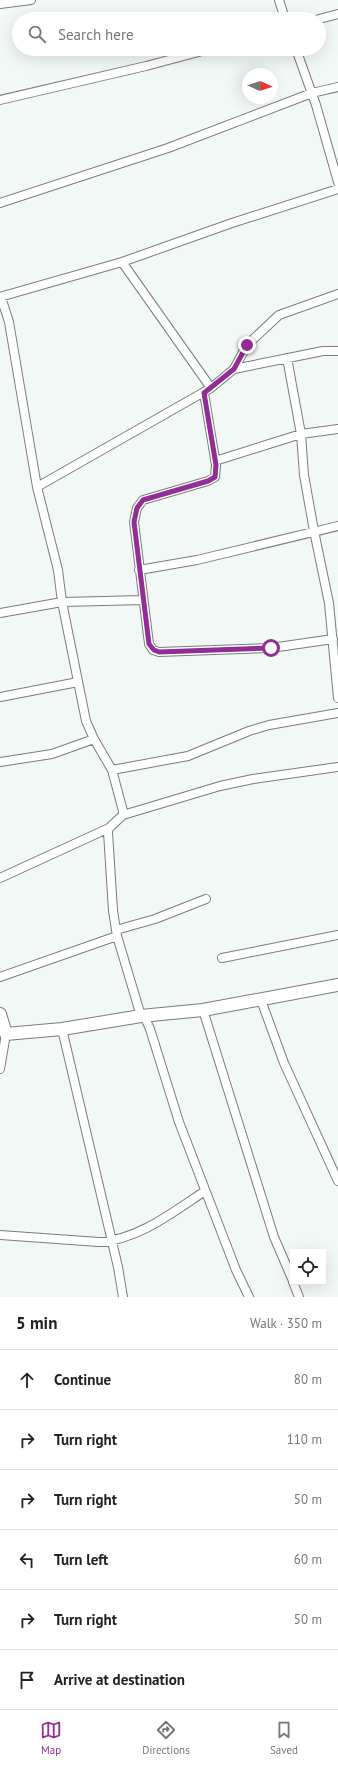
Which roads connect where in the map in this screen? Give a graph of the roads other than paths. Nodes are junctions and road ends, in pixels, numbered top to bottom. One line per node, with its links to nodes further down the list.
1 (31, 0): 3 (street)
2 (279, 0): 4 (street)
3 (0, 4)
4 (283, 12)
5 (338, 14): 6 (street)
6 (326, 17)
7 (184, 56): 11 (street)
8 (299, 56): 10 (street)
9 (338, 87): 10 (street)
10 (312, 93): 12 (street); 14 (street)
11 (0, 100)
12 (338, 182)
13 (338, 189): 15 (street)
14 (0, 203)
15 (122, 262): 17 (street); 21 (street)
16 (338, 294): 20 (street)
17 (0, 297): 25 (street)
18 (338, 351): 19 (street)
19 (287, 358): 20 (street); 23 (street)
20 (234, 369): 21 (street)
21 (207, 390): 24 (street); 25 (street)
22 (338, 428): 23 (street)
23 (301, 434): 24 (street); 27 (street)
24 (215, 461): 28 (street)
25 (37, 487): 30 (street)
26 (338, 526): 27 (street)
27 (314, 532): 28 (street); 32 (street)
28 (139, 570): 29 (street)
29 (143, 600): 30 (street); 32 (street)
30 (62, 602): 31 (street); 33 (street)
31 (0, 613)
32 (333, 639): 35 (street)
33 (78, 682): 34 (street); 37 (street)
34 (0, 697)
35 (338, 698)
36 (338, 713): 40 (street)
37 (94, 740): 38 (street); 40 (street)
38 (0, 762)
39 (338, 767): 41 (street)
40 (112, 770): 41 (street)
41 (123, 815): 42 (street)
42 (109, 828): 43 (street); 45 (street)
43 (0, 878)
44 (206, 898): 45 (street)
45 (117, 933): 48 (street); 53 (street)
46 (338, 935): 47 (street)
47 (222, 958)
48 (0, 977)
49 (338, 985): 50 (street)
50 (261, 1000): 51 (street); 57 (street)
51 (203, 1010): 53 (street); 61 (street)
52 (0, 1014): 55 (street)
53 (141, 1016): 54 (street); 58 (street)
54 (62, 1030): 55 (street); 60 (street)
55 (6, 1034): 56 (street)
56 (0, 1069)
57 (338, 1181)
58 (205, 1191): 60 (street); 64 (street)
59 (0, 1235): 60 (street)
60 (112, 1241): 63 (street)
61 (290, 1275)
62 (294, 1285): 65 (street)
63 (123, 1297)
64 (249, 1297)
65 (299, 1297)

